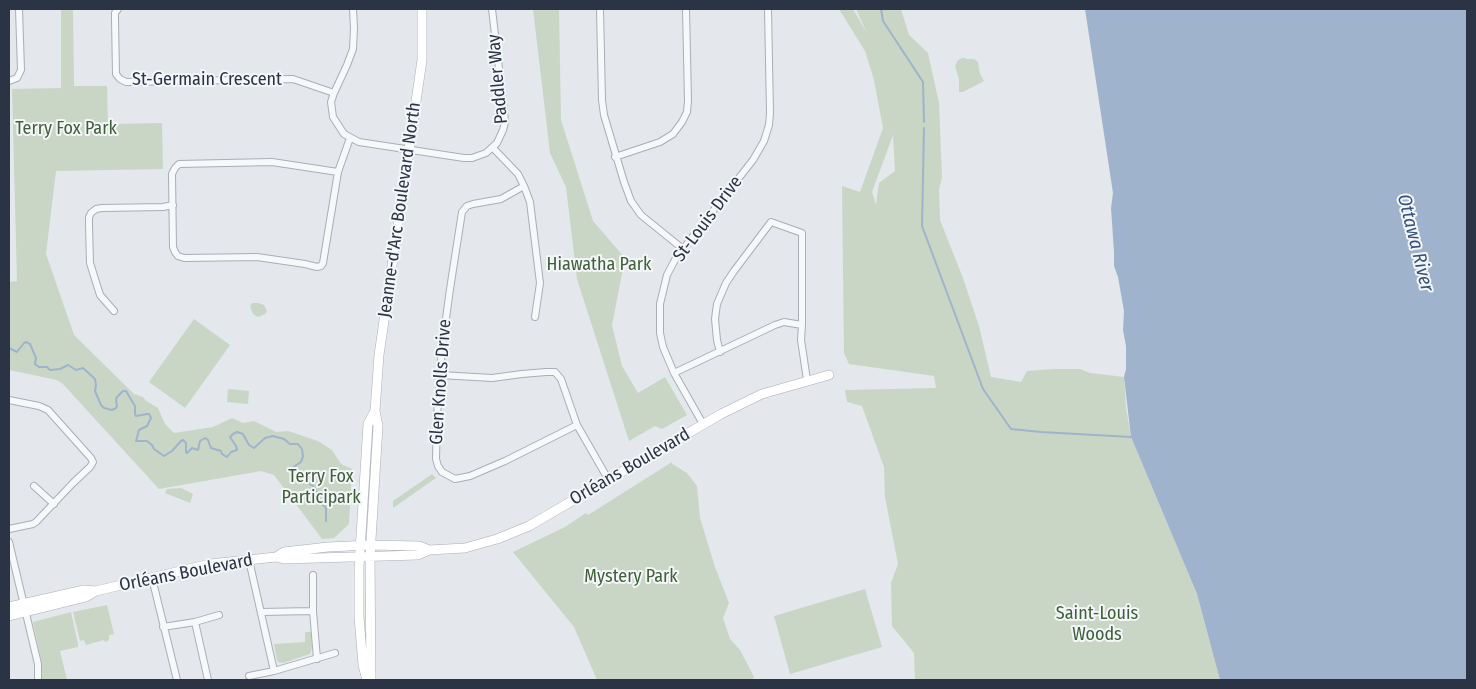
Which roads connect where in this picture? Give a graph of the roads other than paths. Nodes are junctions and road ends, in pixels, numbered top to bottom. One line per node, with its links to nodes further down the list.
1 (19, 9): 9 (street)
2 (118, 9): 10 (street, St-Germain Crescent)
3 (353, 9): 10 (street)
4 (422, 9): 13 (main road, Jeanne-d'Arc Boulevard North)
5 (492, 9): 12 (street, Paddler Way)
6 (600, 9): 14 (street)
7 (686, 9): 14 (street)
8 (768, 9): 18 (street, St-Louis Drive)
9 (9, 81)
10 (334, 93): 11 (street)
11 (350, 138): 13 (street, Paddler Way); 15 (street)
12 (493, 148): 13 (street, Paddler Way); 16 (street)
13 (408, 150): 28 (main road, Jeanne-d'Arc Boulevard North)
14 (615, 157): 18 (street)
15 (338, 172): 17 (street); 17 (street)
16 (524, 186): 20 (street); 24 (street, Glen Knolls Drive)
17 (173, 205): 19 (street)
18 (683, 249): 23 (street, St-Louis Drive)
19 (114, 310)
20 (535, 318)
21 (802, 325): 22 (street); 22 (street); 26 (street)
22 (720, 352): 23 (street)
23 (674, 373): 29 (street, St-Louis Drive)
24 (440, 375): 30 (street); 30 (street, Glen Knolls Drive)
25 (828, 375): 26 (main road, Orléans Boulevard)
26 (807, 380): 29 (main road, Orléans Boulevard)
27 (9, 400): 33 (street)
28 (375, 411): 36 (main road, Jeanne-d'Arc Boulevard North); 37 (main road, Jeanne-d'Arc Boulevard North)
29 (703, 424): 31 (main road, Orléans Boulevard)
30 (577, 425): 31 (street)
31 (608, 479): 38 (main road, Orléans Boulevard)
32 (34, 486): 33 (street)
33 (54, 504): 34 (street)
34 (9, 529)
35 (9, 542): 46 (street)
36 (370, 545): 37 (main road, Orléans Boulevard); 38 (main road, Orléans Boulevard); 40 (main road, Jeanne-d'Arc Boulevard North)
37 (360, 546): 39 (main road, Jeanne-d'Arc Boulevard North); 41 (main road, Orléans Boulevard)
38 (429, 550): 40 (main road, Orléans Boulevard)
39 (359, 556): 40 (main road, Orléans Boulevard); 41 (main road, Orléans Boulevard); 60 (main road, Jeanne-d'Arc Boulevard North)
40 (370, 556): 60 (main road, Jeanne-d'Arc Boulevard North)
41 (276, 557): 42 (main road, Orléans Boulevard)
42 (249, 560): 44 (main road, Orléans Boulevard); 48 (street)
43 (313, 575): 47 (street)
44 (152, 578): 46 (main road, Orléans Boulevard); 52 (street)
45 (9, 608): 46 (main road, Orléans Boulevard)
46 (24, 608): 50 (main road, Orléans Boulevard); 57 (street)
47 (313, 611): 48 (street); 54 (street)
48 (261, 612): 55 (street)
49 (219, 615): 51 (street)
50 (9, 616)
51 (195, 622): 52 (street); 59 (street)
52 (163, 628): 58 (street)
53 (335, 653): 54 (street)
54 (317, 659): 55 (street)
55 (274, 671): 56 (street)
56 (249, 676)
57 (38, 680)
58 (176, 680)
59 (208, 680)
60 (369, 680)

